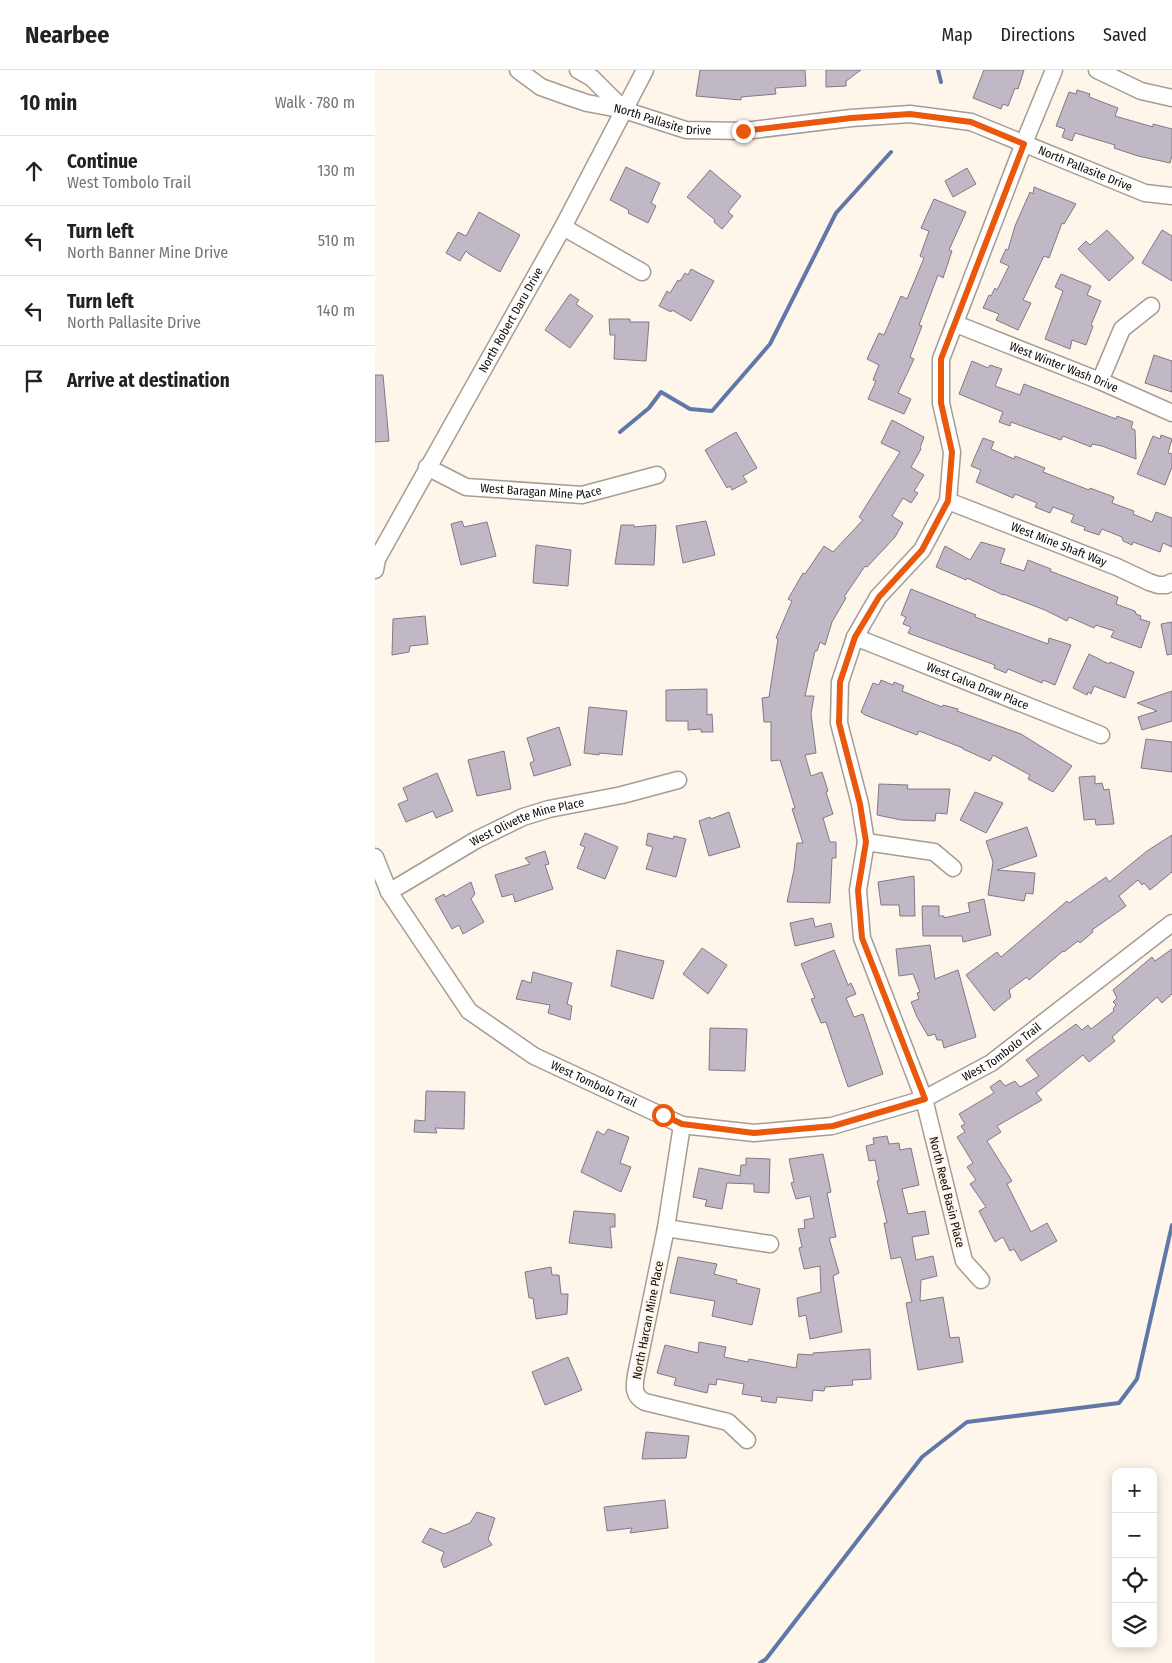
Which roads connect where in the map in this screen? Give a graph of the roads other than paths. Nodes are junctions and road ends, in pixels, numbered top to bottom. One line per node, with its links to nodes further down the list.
1 (518, 70): 6 (street, North Pallasite Drive)
2 (579, 70): 6 (street); 8 (street)
3 (645, 70): 8 (street, North Robert Daru Drive)
4 (1054, 70): 9 (street)
5 (1097, 70): 7 (street)
6 (560, 93): 8 (street, North Pallasite Drive)
7 (1172, 98)
8 (624, 110): 9 (street, North Pallasite Drive); 11 (street, North Robert Daru Drive)
9 (1024, 144): 10 (street, North Pallasite Drive); 14 (street)
10 (1172, 196)
11 (563, 227): 12 (street); 17 (street, North Robert Daru Drive)
12 (643, 272)
13 (1151, 306): 15 (street)
14 (956, 324): 15 (street, West Winter Wash Drive); 19 (street)
15 (1100, 381): 16 (street, West Winter Wash Drive)
16 (1172, 413)
17 (427, 467): 18 (street, West Baragan Mine Place); 20 (street, North Robert Daru Drive)
18 (657, 475)
19 (948, 501): 21 (street, West Mine Shaft Way); 22 (street, North Reed Basin Place)
20 (375, 570)
21 (1171, 583)
22 (855, 637): 23 (street, West Calva Draw Place); 25 (street, North Reed Basin Place)
23 (1101, 735)
24 (678, 780): 28 (street, West Olivette Mine Place)
25 (866, 842): 27 (street); 30 (street, North Reed Basin Place)
26 (375, 857): 28 (street)
27 (953, 868)
28 (389, 892): 31 (street, West Tombolo Trail)
29 (1172, 923): 30 (street, West Tombolo Trail)
30 (925, 1099): 31 (street, West Tombolo Trail); 34 (street, North Reed Basin Place)
31 (682, 1124): 32 (street, North Harcan Mine Place)
32 (666, 1228): 33 (street); 35 (street, North Harcan Mine Place)
33 (770, 1244)
34 (981, 1280)
35 (747, 1440)

